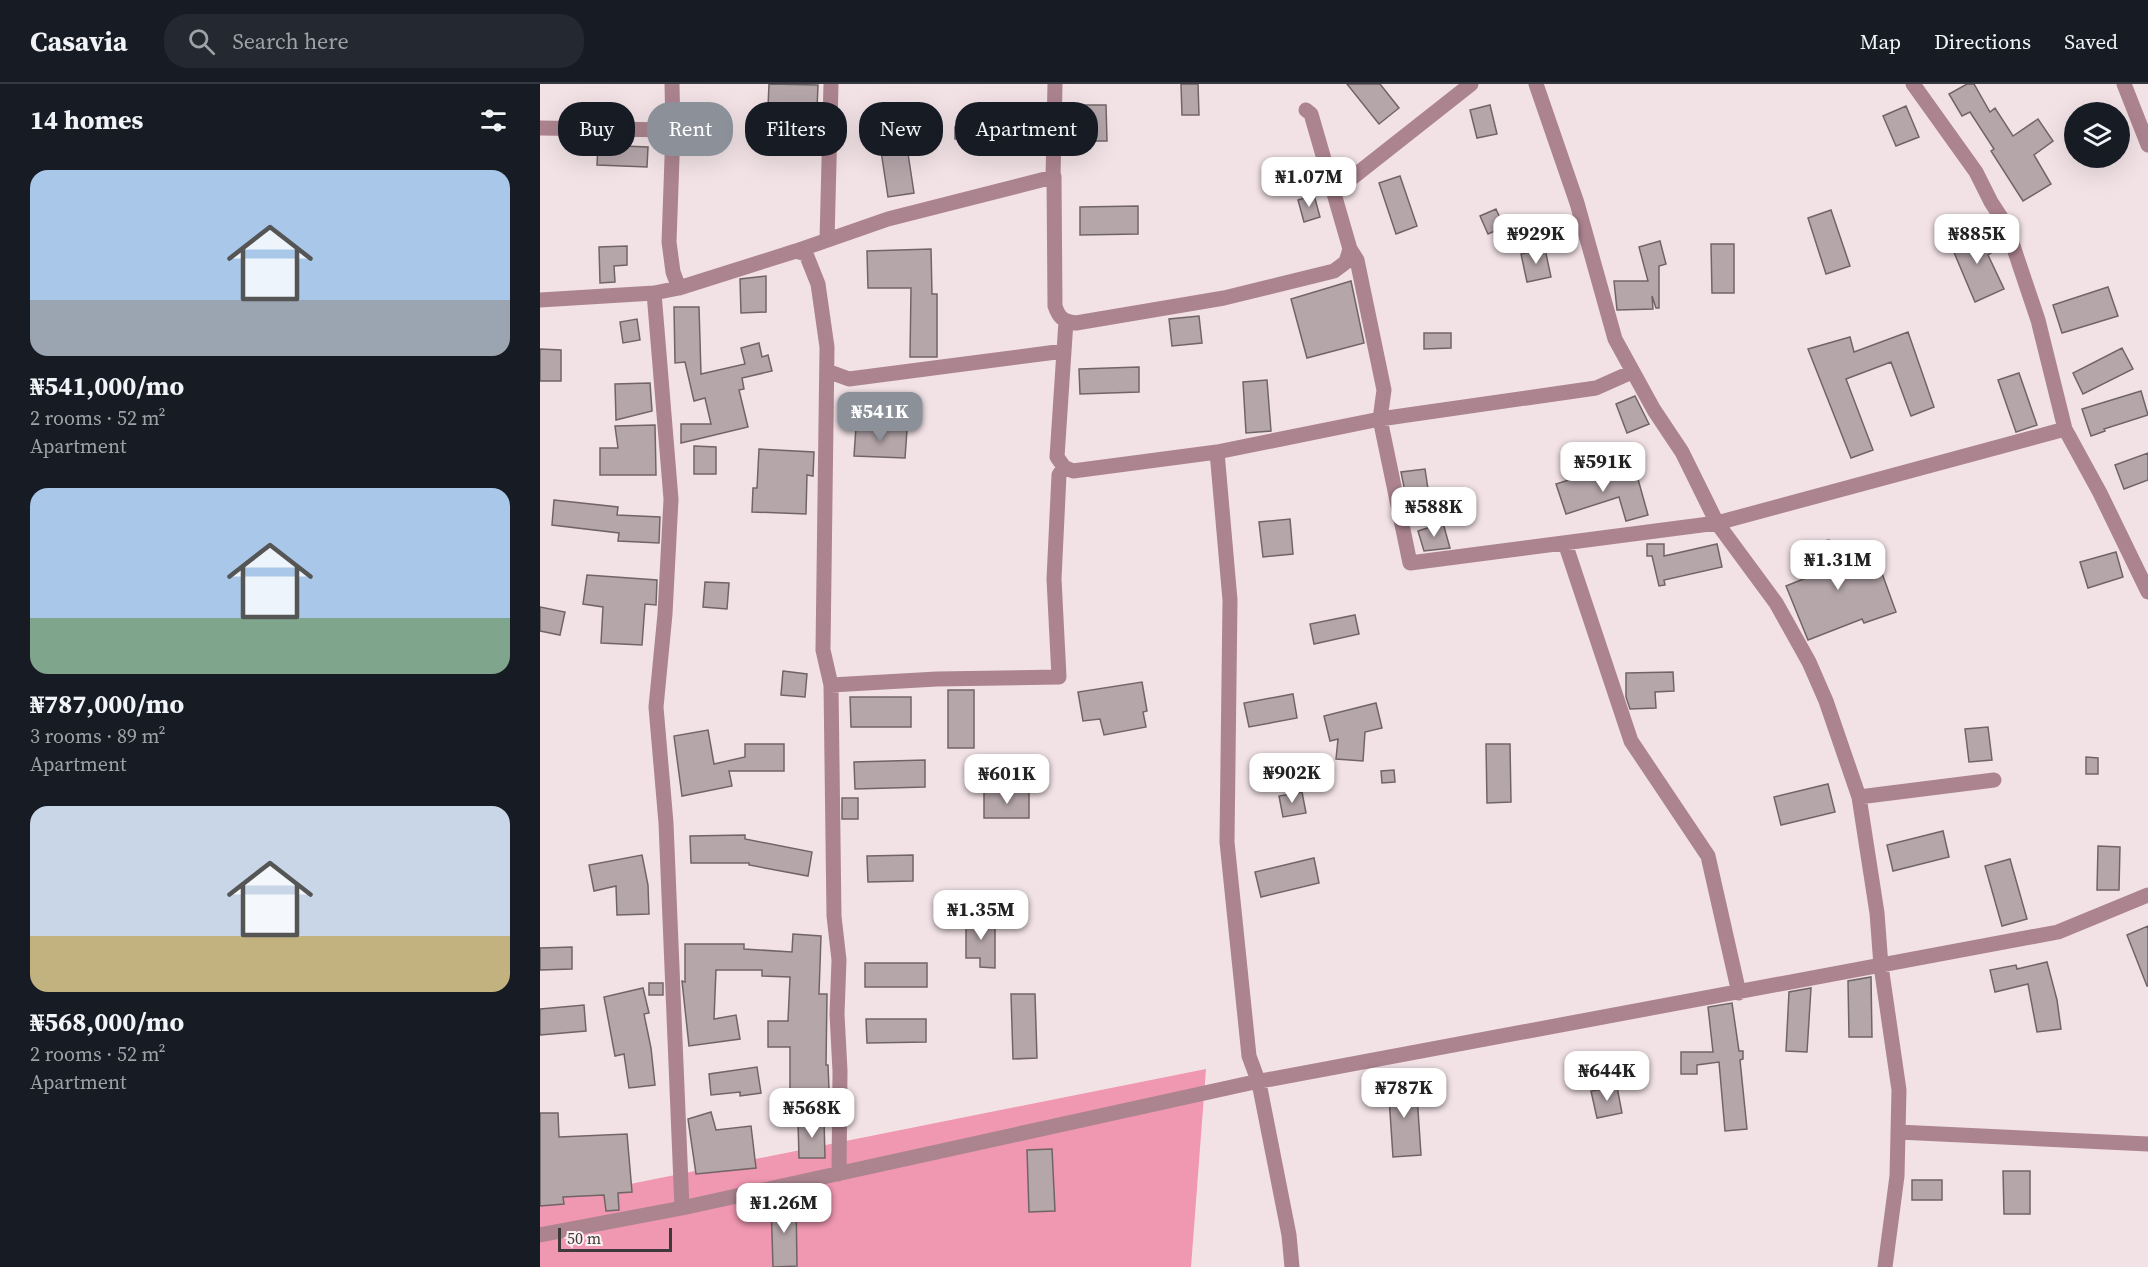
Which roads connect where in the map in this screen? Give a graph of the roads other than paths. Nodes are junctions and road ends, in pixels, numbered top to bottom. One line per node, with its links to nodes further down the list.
1 (672, 84): 8 (street)
2 (831, 84): 16 (street)
3 (1055, 84): 14 (street)
4 (1471, 84): 15 (street)
5 (1536, 84): 25 (street)
6 (1913, 84): 27 (street)
7 (2124, 84): 12 (street)
8 (672, 102)
9 (1306, 110): 15 (street)
10 (540, 128): 11 (street)
11 (647, 130)
12 (2148, 145)
13 (672, 156): 19 (street)
14 (1054, 176): 16 (street); 22 (street)
15 (1334, 192): 17 (street)
16 (827, 240): 18 (street)
17 (1350, 249): 22 (street); 26 (street)
18 (796, 251): 19 (street); 24 (street)
19 (679, 288): 20 (street)
20 (654, 293): 21 (street); 43 (street)
21 (540, 300)
22 (1066, 321): 23 (street)
23 (1064, 351): 24 (street); 29 (street)
24 (827, 370): 33 (street)
25 (1632, 372): 26 (street); 30 (street)
26 (1380, 419): 28 (street); 31 (street)
27 (2065, 429): 30 (street); 32 (street)
28 (1217, 452): 29 (street); 39 (street)
29 (1064, 467): 33 (street)
30 (1717, 523): 31 (street); 35 (street)
31 (1565, 543): 38 (street)
32 (2148, 592)
33 (831, 685): 42 (street)
34 (1994, 780): 35 (street)
35 (1858, 797): 37 (street)
36 (2148, 895): 37 (street)
37 (1881, 966): 38 (street); 40 (street)
38 (1738, 993): 39 (street)
39 (1259, 1083): 42 (street); 45 (street)
40 (1898, 1132): 41 (street); 46 (street)
41 (2148, 1144)
42 (838, 1174): 43 (street)
43 (682, 1208): 44 (street)
44 (540, 1234)
45 (1292, 1267)
46 (1885, 1267)

